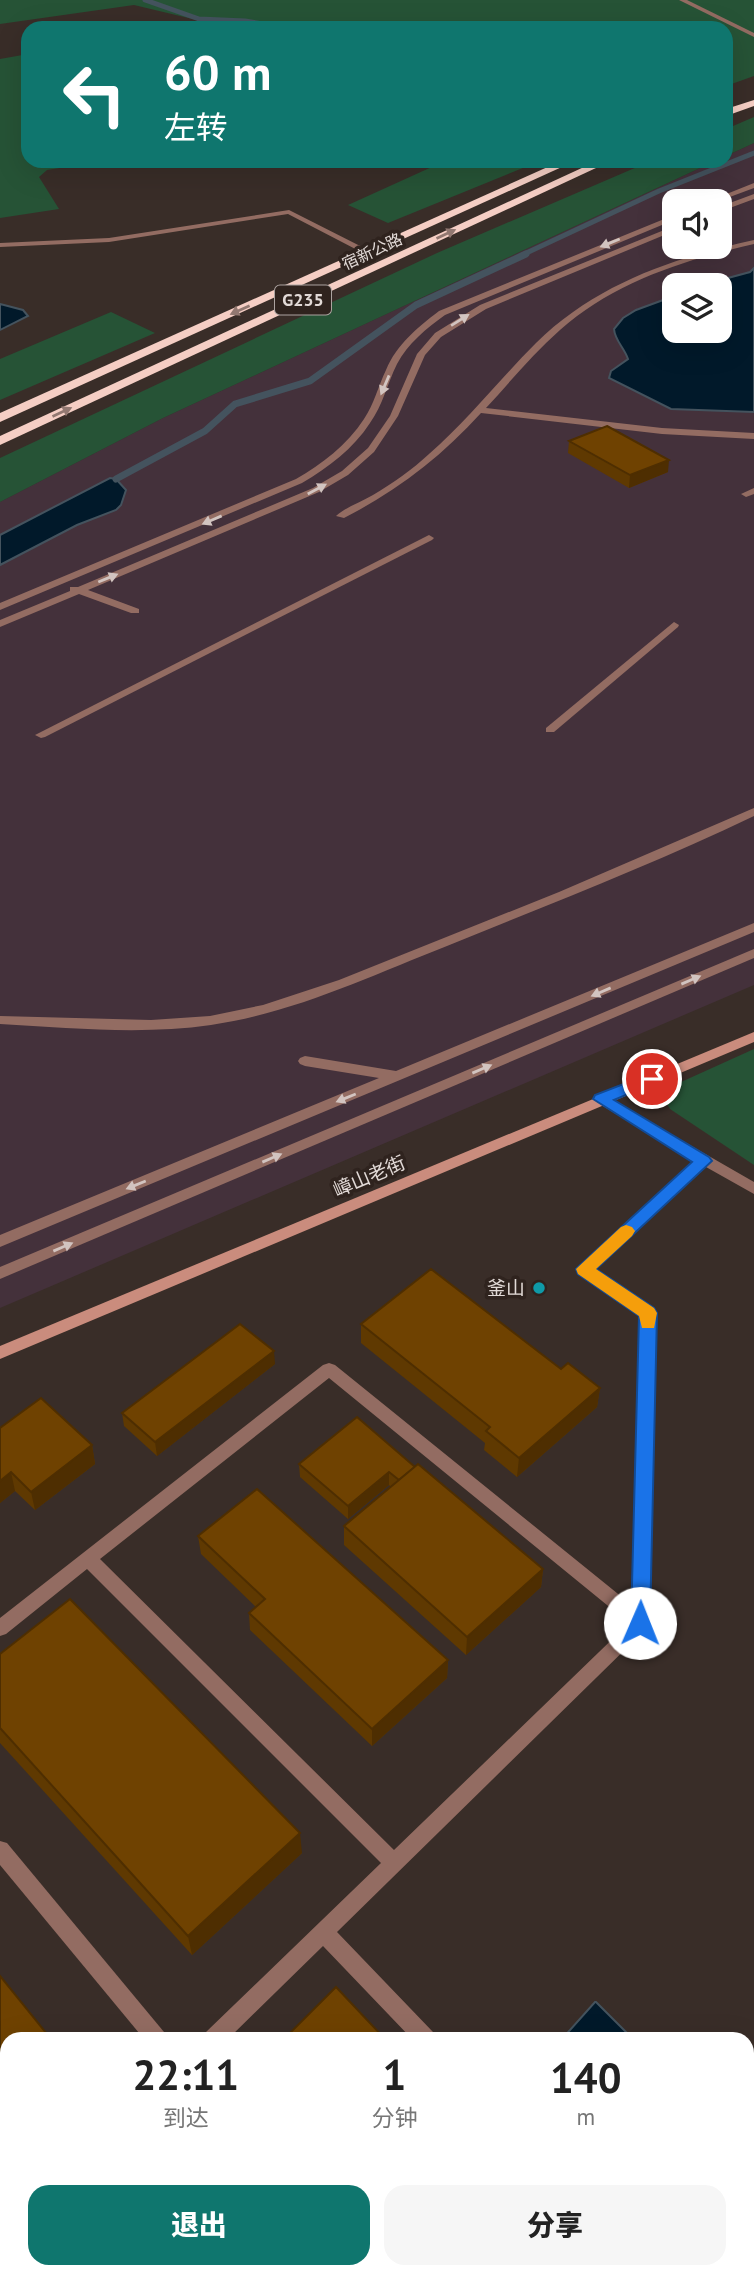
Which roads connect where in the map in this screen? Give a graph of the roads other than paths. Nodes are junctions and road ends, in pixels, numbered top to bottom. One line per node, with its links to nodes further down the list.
1 (682, 0): 2 (lane)
2 (725, 21)
3 (733, 25): 4 (lane)
4 (754, 35)
5 (754, 103): 6 (highway)
6 (733, 110)
7 (554, 168): 17 (highway, 宿新公路 / G235)
8 (591, 168): 21 (highway, 宿新公路 / G235, one-way to 8)
9 (754, 185): 10 (lane)
10 (732, 194)
11 (754, 196): 12 (lane)
12 (732, 205)
13 (662, 222): 24 (lane, one-way to 24)
14 (662, 233): 25 (lane, one-way to 14)
15 (754, 242): 18 (lane)
16 (0, 245): 17 (lane)
17 (368, 252): 19 (highway, 宿新公路 / G235, one-way to 19)
18 (478, 410): 20 (lane); 22 (lane)
19 (0, 418)
20 (754, 436)
21 (0, 441)
22 (341, 516)
23 (429, 538): 31 (lane)
24 (62, 581): 25 (lane); 26 (lane)
25 (77, 591): 27 (lane); 28 (lane)
26 (0, 607)
27 (135, 611)
28 (0, 624)
29 (674, 625): 30 (lane)
30 (550, 730)
31 (41, 735)
32 (754, 813): 35 (lane)
33 (754, 927): 38 (lane, one-way to 38)
34 (754, 953): 43 (lane, one-way to 34)
35 (0, 1020)
36 (754, 1037): 39 (street, 嶂山老街)
37 (305, 1061): 38 (lane)
38 (400, 1076): 42 (lane, one-way to 42)
39 (601, 1099): 40 (lane); 44 (street, 嶂山老街)
40 (704, 1161): 41 (lane); 46 (lane)
41 (754, 1189)
42 (0, 1241)
43 (0, 1273)
44 (0, 1353)
45 (88, 1559): 46 (lane); 47 (lane); 49 (lane)
46 (640, 1623): 49 (lane)
47 (0, 1628)
48 (0, 1850): 51 (lane)
49 (394, 1863): 50 (lane)
50 (323, 1932): 52 (lane); 53 (lane)
51 (152, 2032)
52 (220, 2032)
53 (419, 2032)

